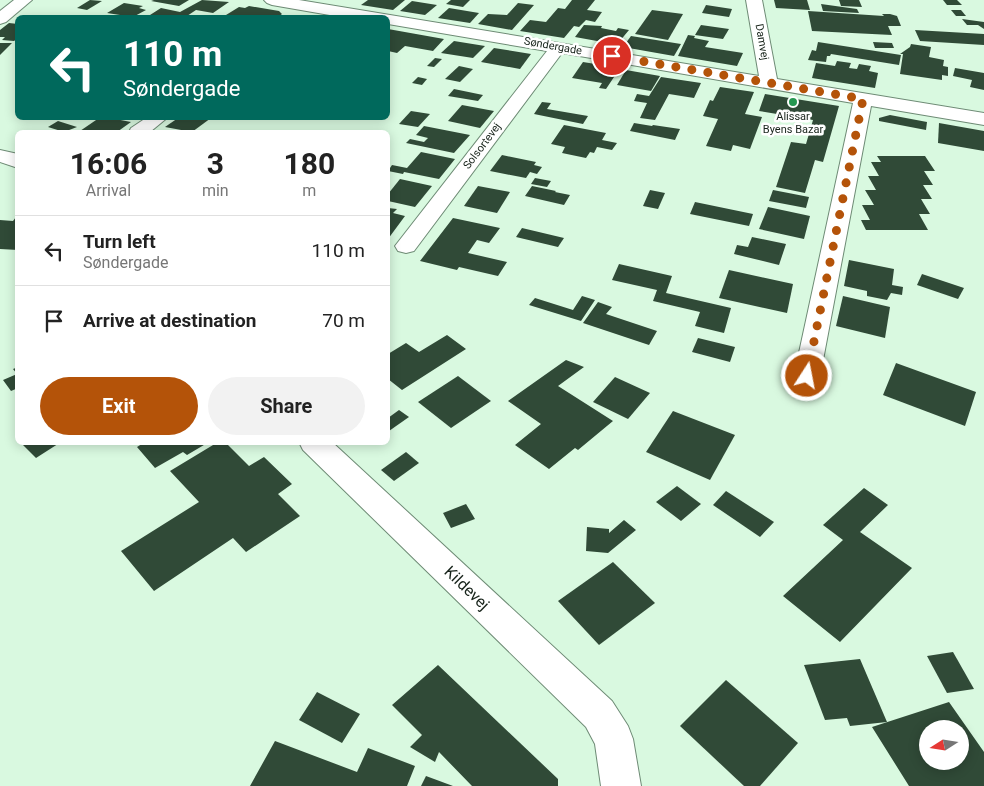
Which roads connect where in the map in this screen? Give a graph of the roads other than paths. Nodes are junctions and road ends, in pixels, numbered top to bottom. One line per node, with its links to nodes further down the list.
1 (24, 0): 7 (street)
2 (272, 0): 4 (street)
3 (754, 0): 10 (street, Damvej)
4 (309, 6): 5 (street); 6 (street)
5 (298, 15)
6 (361, 15)
7 (0, 19)
8 (390, 19): 9 (street, Søndergade)
9 (558, 47): 10 (street, Søndergade); 17 (street, Solsortevej)
10 (769, 84): 11 (street, Søndergade)
11 (863, 99): 12 (street, Søndergade); 18 (street)
12 (984, 119)
13 (155, 120): 14 (street)
14 (141, 130)
15 (0, 156): 16 (street)
16 (15, 161)
17 (406, 246)
18 (807, 376)
19 (317, 445): 20 (street, Kildevej)
20 (625, 783)

